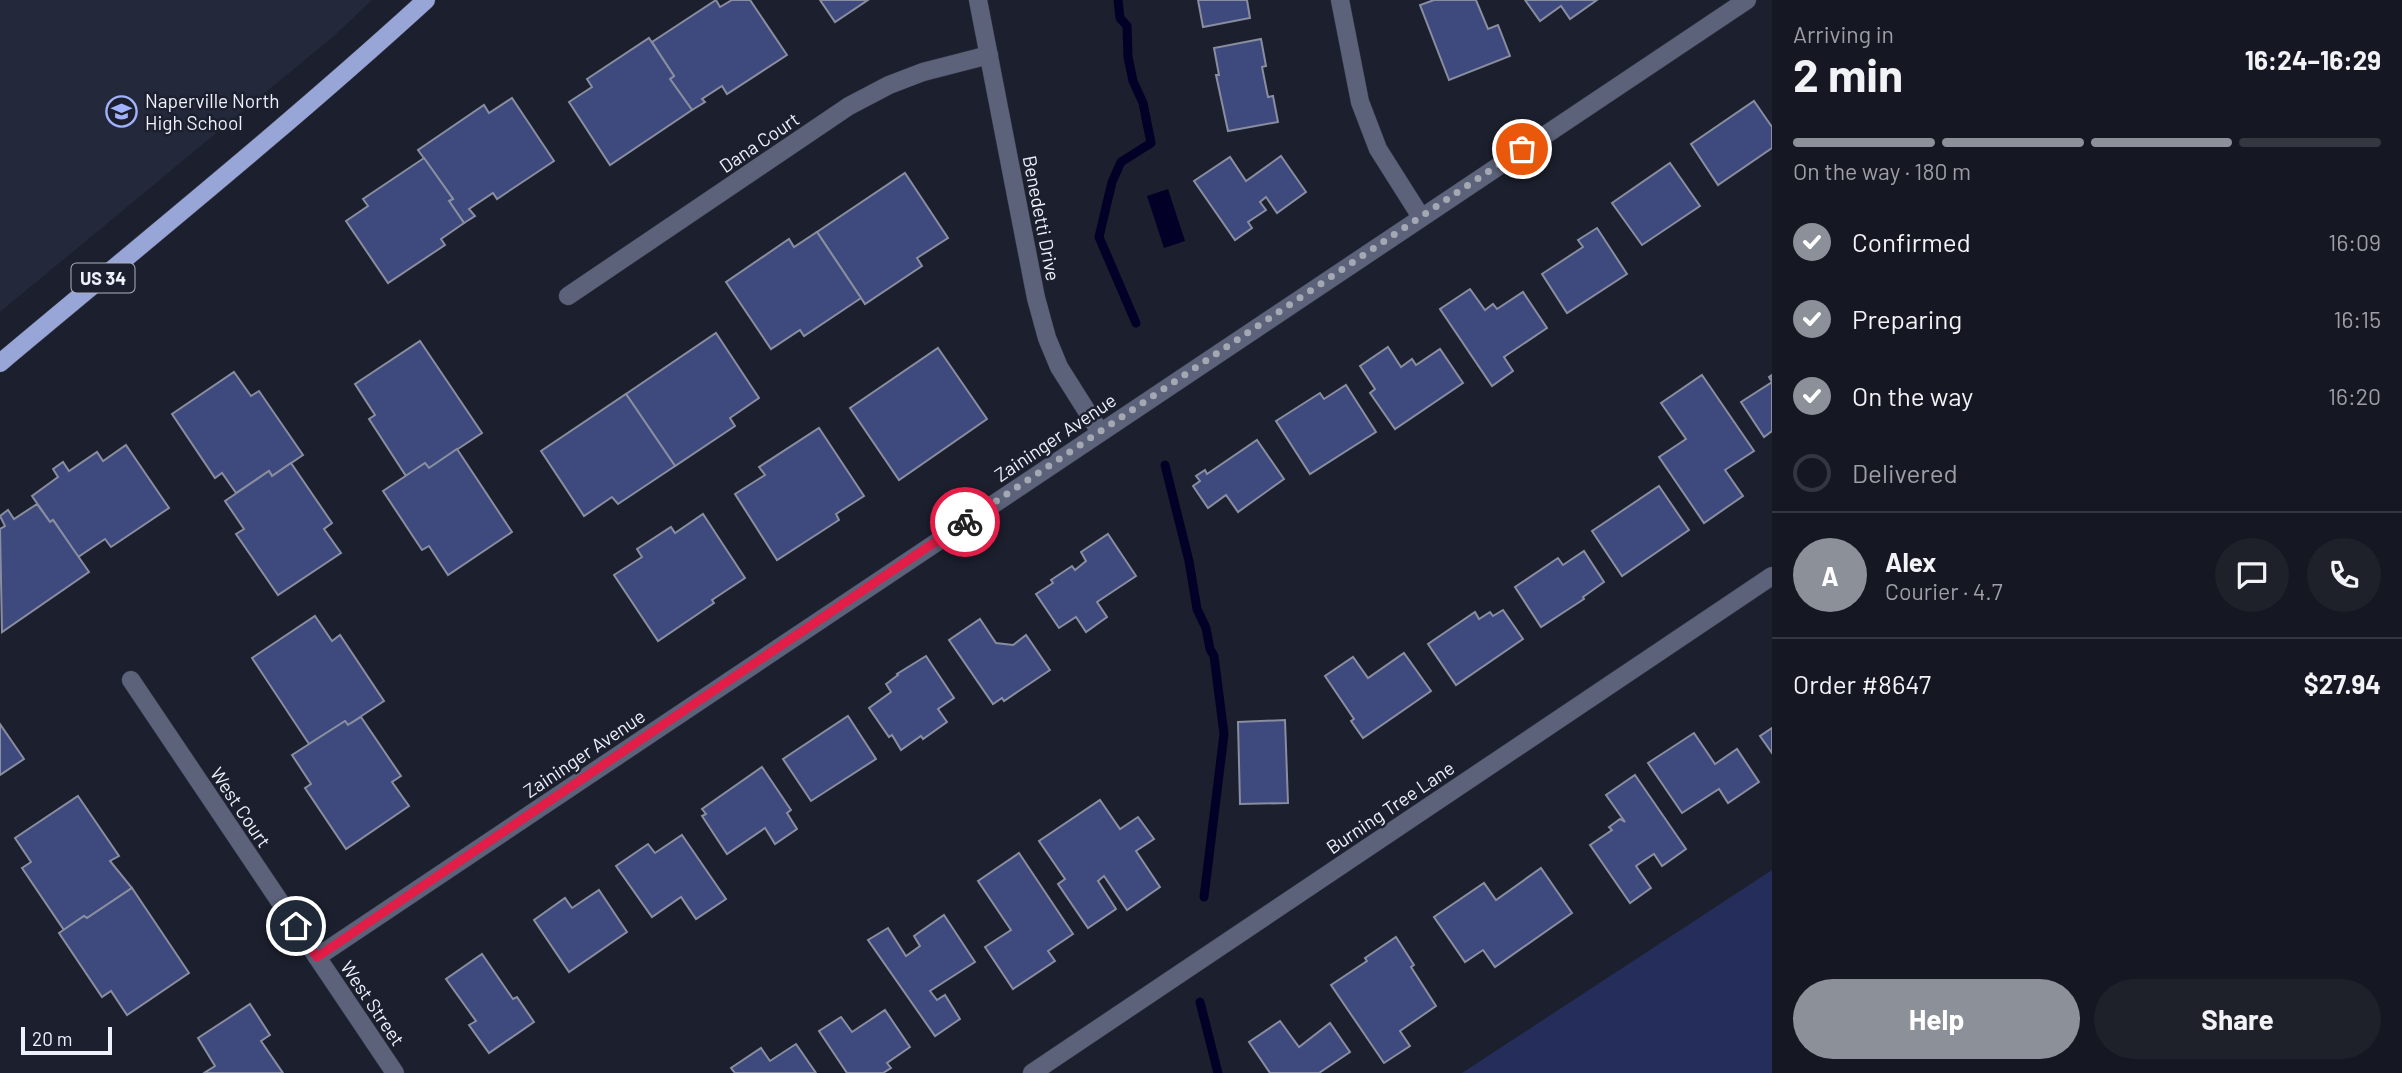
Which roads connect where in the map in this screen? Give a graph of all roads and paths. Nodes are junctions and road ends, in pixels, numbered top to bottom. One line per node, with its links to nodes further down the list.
1 (426, 0): 8 (main road, US 34)
2 (978, 0): 5 (street, Benedetti Drive)
3 (1340, 0): 6 (street)
4 (1747, 0): 6 (street, Zaininger Avenue)
5 (989, 55): 7 (street, Dana Court); 9 (street, Benedetti Drive)
6 (1421, 217): 9 (street, Zaininger Avenue)
7 (568, 296)
8 (0, 363)
9 (1100, 432): 12 (street, Zaininger Avenue)
10 (1772, 576): 14 (street, Burning Tree Lane)
11 (131, 680): 12 (street, West Court)
12 (317, 957): 13 (street, West Street)
13 (395, 1073)
14 (1032, 1073)

